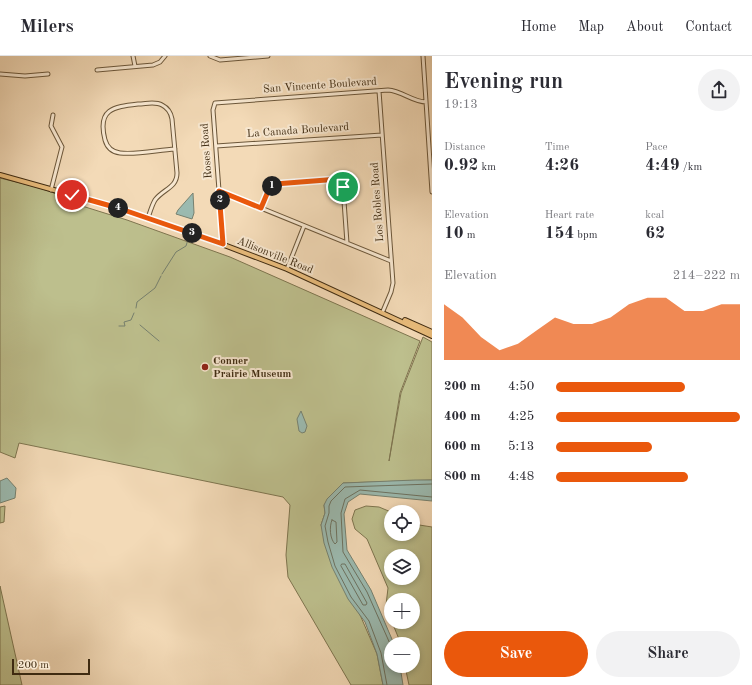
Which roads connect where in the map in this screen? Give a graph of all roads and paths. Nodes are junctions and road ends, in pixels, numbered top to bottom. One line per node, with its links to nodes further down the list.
1 (133, 56): 6 (street)
2 (165, 56): 6 (street)
3 (210, 56): 4 (street)
4 (268, 56)
5 (423, 56): 11 (street)
6 (135, 66): 7 (street)
7 (98, 70)
8 (0, 74): 9 (street)
9 (48, 74)
10 (379, 91): 11 (street, San Vincente Boulevard); 12 (street, San Vincente Boulevard); 14 (street, Los Robles Road)
11 (426, 102): 15 (street)
12 (214, 104): 16 (street, Roses Road)
13 (53, 115): 20 (street)
14 (382, 134): 16 (street, La Canada Boulevard); 28 (street, Los Robles Road)
15 (430, 141): 19 (street)
16 (216, 146): 21 (street, Roses Road)
17 (175, 149): 17 (street); 24 (street)
18 (0, 175): 20 (main road, Allisonville Road)
19 (432, 186): 22 (street)
20 (51, 190): 24 (main road, Allisonville Road)
21 (219, 191): 23 (street); 27 (street, Roses Road)
22 (432, 192)
23 (261, 208): 25 (street); 26 (street)
24 (148, 218): 27 (main road, Allisonville Road)
25 (304, 226): 26 (street); 29 (street)
26 (347, 243): 28 (street)
27 (223, 244): 29 (main road, Allisonville Road)
28 (391, 261): 30 (street, Los Robles Road)
29 (287, 269): 30 (main road, Allisonville Road)
30 (382, 311): 31 (main road, Allisonville Road); 32 (main road, Allisonville Road)
31 (432, 332)
32 (432, 336)

